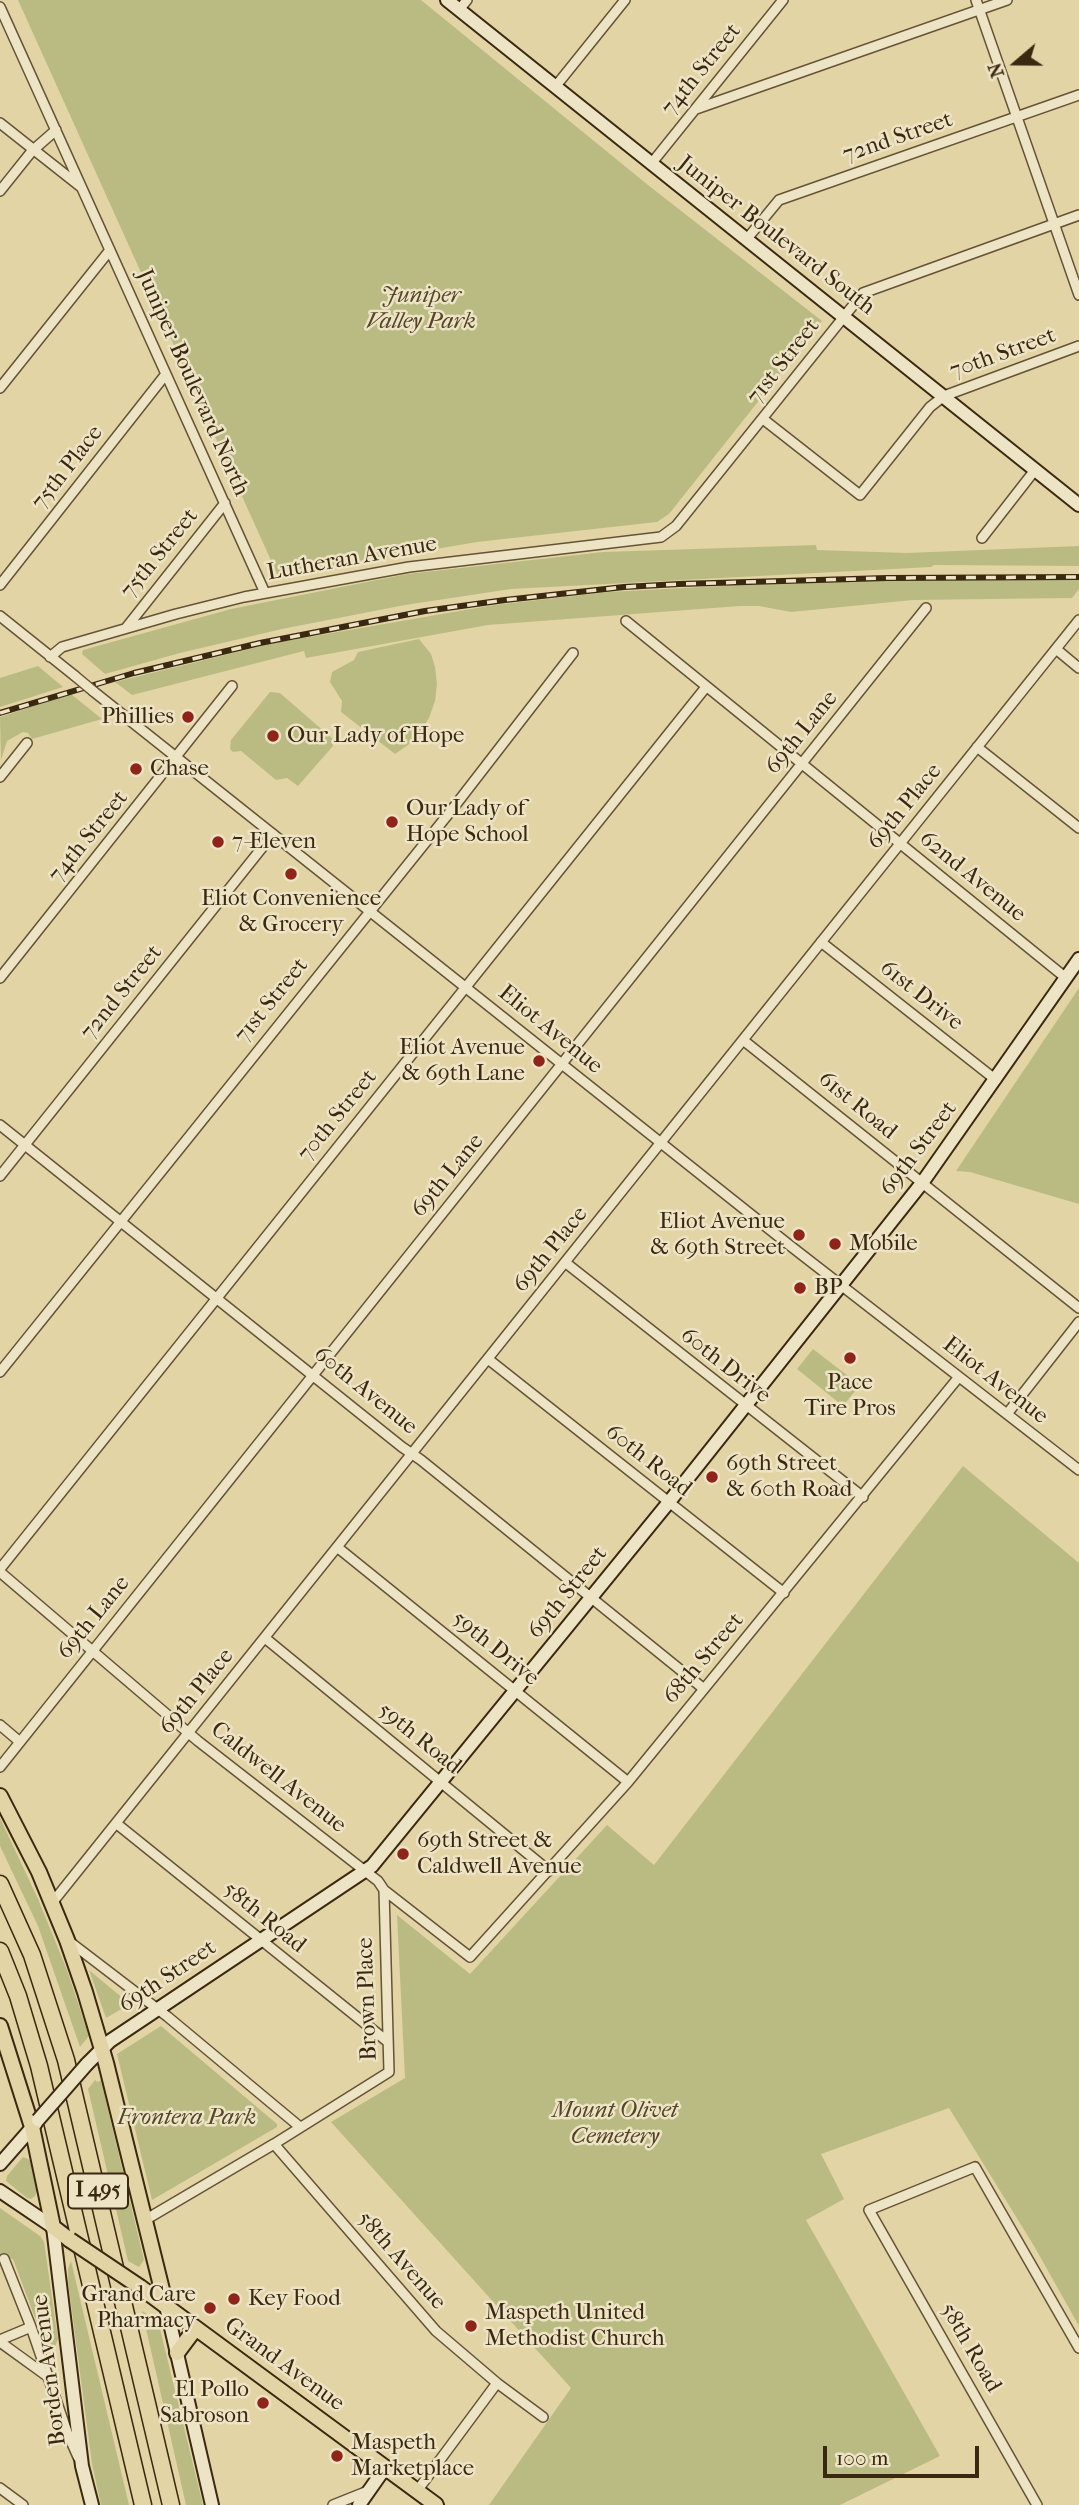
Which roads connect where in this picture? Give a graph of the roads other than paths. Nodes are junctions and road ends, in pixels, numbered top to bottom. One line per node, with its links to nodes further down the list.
1 (447, 0): 5 (main road, Juniper Boulevard South)
2 (625, 0): 8 (street)
3 (783, 0): 10 (street, 74th Street)
4 (1007, 0): 6 (street)
5 (463, 5): 8 (main road, Juniper Boulevard South)
6 (978, 5): 10 (street); 11 (street)
7 (0, 7): 13 (street, Juniper Boulevard North)
8 (555, 87): 15 (main road, Juniper Boulevard South)
9 (1079, 95): 11 (street, 72nd Street)
10 (696, 109): 15 (street, 74th Street)
11 (1017, 117): 19 (street); 20 (street, 72nd Street)
12 (0, 122): 14 (street)
13 (56, 130): 14 (street); 16 (street, Juniper Boulevard North)
14 (32, 150): 16 (street, Juniper Boulevard North); 17 (street)
15 (651, 164): 20 (main road, Juniper Boulevard South)
16 (83, 189): 21 (street, Juniper Boulevard North)
17 (0, 191)
18 (1079, 215): 19 (street, 71st Street)
19 (1055, 224): 22 (street); 23 (street, 71st Street)
20 (746, 240): 23 (main road, Juniper Boulevard South)
21 (110, 250): 25 (street, Juniper Boulevard North); 26 (street)
22 (1079, 295)
23 (844, 317): 27 (main road, Juniper Boulevard South); 28 (street, 71st Street)
24 (1079, 346): 27 (street, 70th Street)
25 (166, 374): 30 (street, Juniper Boulevard North); 34 (street, 75th Place)
26 (0, 388)
27 (944, 396): 28 (street, 70th Street); 29 (main road, Juniper Boulevard South)
28 (763, 419): 32 (street, 71st Street)
29 (1035, 470): 31 (main road, Juniper Boulevard South); 33 (street)
30 (225, 503): 35 (street, Juniper Boulevard North); 40 (street, 75th Street)
31 (1079, 505)
32 (668, 533): 35 (street, Lutheran Avenue)
33 (982, 538)
34 (0, 585)
35 (265, 593): 40 (street, Lutheran Avenue)
36 (926, 608): 50 (street, 69th Lane)
37 (0, 616): 43 (street, Eliot Avenue)
38 (1079, 620): 41 (street, 69th Place)
39 (626, 621): 46 (street, 62nd Avenue)
40 (125, 629): 43 (street, Lutheran Avenue)
41 (1056, 649): 44 (street); 48 (street, 69th Place)
42 (573, 653): 55 (street, 71st Street)
43 (50, 657): 49 (street, Eliot Avenue, bridge)
44 (1079, 668)
45 (232, 687): 49 (street, 74th Street)
46 (706, 687): 50 (street, 62nd Avenue); 60 (street, 70th Street)
47 (27, 743): 51 (street)
48 (977, 747): 52 (street); 54 (street, 69th Place)
49 (177, 758): 53 (street, Eliot Avenue); 58 (street, 74th Street)
50 (803, 762): 54 (street, 62nd Avenue); 62 (street, 69th Lane)
51 (0, 777)
52 (1079, 828)
53 (273, 834): 55 (street, Eliot Avenue); 66 (street, 72nd Street)
54 (901, 843): 56 (street, 69th Place); 59 (street, 62nd Avenue)
55 (369, 911): 60 (street, Eliot Avenue); 69 (street, 71st Street)
56 (821, 942): 61 (street, 69th Place); 63 (street, 61st Drive)
57 (1079, 959): 59 (main road, 69th Street)
58 (0, 978)
59 (1066, 978): 63 (main road, 69th Street)
60 (466, 988): 62 (street, Eliot Avenue); 72 (street, 70th Street)
61 (743, 1040): 65 (street, 69th Place); 68 (street, 61st Road)
62 (562, 1065): 65 (street, Eliot Avenue); 77 (street, 69th Lane)
63 (996, 1080): 68 (main road, 69th Street)
64 (0, 1125): 66 (street, 60th Avenue)
65 (660, 1143): 70 (street, 69th Place); 71 (street, Eliot Avenue)
66 (25, 1145): 67 (street, 72nd Street); 69 (street, 60th Avenue)
67 (0, 1176)
68 (922, 1183): 71 (main road, 69th Street); 73 (street, 61st Road)
69 (121, 1222): 72 (street, 60th Avenue); 76 (street, 71st Street)
70 (566, 1263): 75 (street, 69th Place); 79 (street, 60th Drive)
71 (840, 1285): 78 (street, Eliot Avenue); 79 (main road, 69th Street)
72 (217, 1298): 77 (street, 60th Avenue); 86 (street, 70th Street)
73 (1079, 1308)
74 (1079, 1322): 80 (street)
75 (488, 1359): 81 (street, 69th Place); 84 (street, 60th Road)
76 (0, 1372)
77 (313, 1375): 81 (street, 60th Avenue); 90 (street, 69th Lane)
78 (958, 1378): 80 (street, Eliot Avenue); 83 (street, 68th Street)
79 (745, 1406): 83 (street, 60th Drive); 84 (main road, 69th Street)
80 (1007, 1414): 82 (street, Eliot Avenue)
81 (412, 1454): 85 (street, 69th Place); 88 (street, 60th Avenue)
82 (1079, 1470)
83 (863, 1497): 87 (street, 68th Street)
84 (669, 1502): 87 (street, 60th Road); 88 (main road, 69th Street)
85 (337, 1547): 89 (street, 69th Place); 92 (street, 59th Drive)
86 (0, 1571): 90 (street, Caldwell Avenue)
87 (784, 1593): 91 (street, 68th Street)
88 (591, 1598): 91 (street, 60th Avenue); 92 (main road, 69th Street)
89 (265, 1638): 94 (street, 69th Place); 97 (street, 59th Road)
90 (92, 1651): 94 (street, Caldwell Avenue); 95 (street, 69th Lane)
91 (704, 1689): 98 (street, 68th Street)
92 (516, 1690): 97 (main road, 69th Street); 98 (street, 59th Drive)
93 (0, 1725): 95 (street)
94 (189, 1732): 100 (street, 69th Place); 101 (street, Caldwell Avenue)
95 (20, 1742): 96 (street, 69th Lane)
96 (0, 1767)
97 (440, 1781): 101 (main road, 69th Street); 102 (street, 59th Road)
98 (628, 1782): 102 (street, 68th Street)
99 (0, 1796): 105 (main road)
100 (117, 1824): 105 (street, 69th Place); 107 (street, 58th Road)
101 (365, 1871): 104 (street, Caldwell Avenue); 107 (main road, 69th Street)
102 (549, 1871): 109 (street, 68th Street)
103 (0, 1884): 140 (highway, I 495)
104 (384, 1891): 109 (street, Caldwell Avenue); 112 (street, Brown Place)
105 (52, 1903): 106 (main road)
106 (67, 1940): 110 (street); 113 (main road)
107 (261, 1940): 110 (main road, 69th Street); 112 (street, 58th Road)
108 (0, 1951): 139 (highway, I 495)
109 (470, 1957)
110 (158, 2009): 113 (main road, 69th Street); 115 (street)
111 (0, 2026): 114 (main road)
112 (388, 2042): 115 (street, Brown Place)
113 (102, 2048): 114 (main road, 69th Street, bridge); 119 (main road)
114 (35, 2123): 117 (main road, 69th Street); 120 (main road)
115 (300, 2127): 116 (street, Brown Place)
116 (274, 2144): 119 (street, Brown Place); 129 (street, 58th Avenue)
117 (0, 2164)
118 (0, 2191): 120 (main road, Grand Avenue)
119 (145, 2220): 122 (main road)
120 (53, 2227): 122 (main road, Grand Avenue, bridge); 131 (main road, Borden Avenue)
121 (4, 2259): 123 (street, Borden Avenue)
122 (166, 2306): 124 (main road, Grand Avenue); 127 (main road)
123 (31, 2328): 125 (street); 128 (street, Borden Avenue)
124 (195, 2329): 127 (main road); 132 (main road, Grand Avenue)
125 (0, 2341): 128 (street)
126 (1079, 2348): 145 (street, 58th Road)
127 (177, 2353): 136 (main road)
128 (48, 2377): 131 (street, Borden Avenue)
129 (497, 2383): 130 (street, 58th Avenue); 135 (street)
130 (543, 2417)
131 (82, 2466): 138 (main road, Borden Avenue)
132 (385, 2468): 134 (main road); 135 (main road, Grand Avenue)
133 (0, 2488): 137 (street)
134 (369, 2491): 142 (street); 143 (main road)
135 (417, 2491): 144 (main road, Grand Avenue)
136 (211, 2501): 141 (street)
137 (23, 2505)
138 (92, 2505)
139 (143, 2505)
140 (171, 2505)
141 (222, 2505)
142 (333, 2505)
143 (359, 2505)
144 (436, 2505)
145 (1037, 2505)

